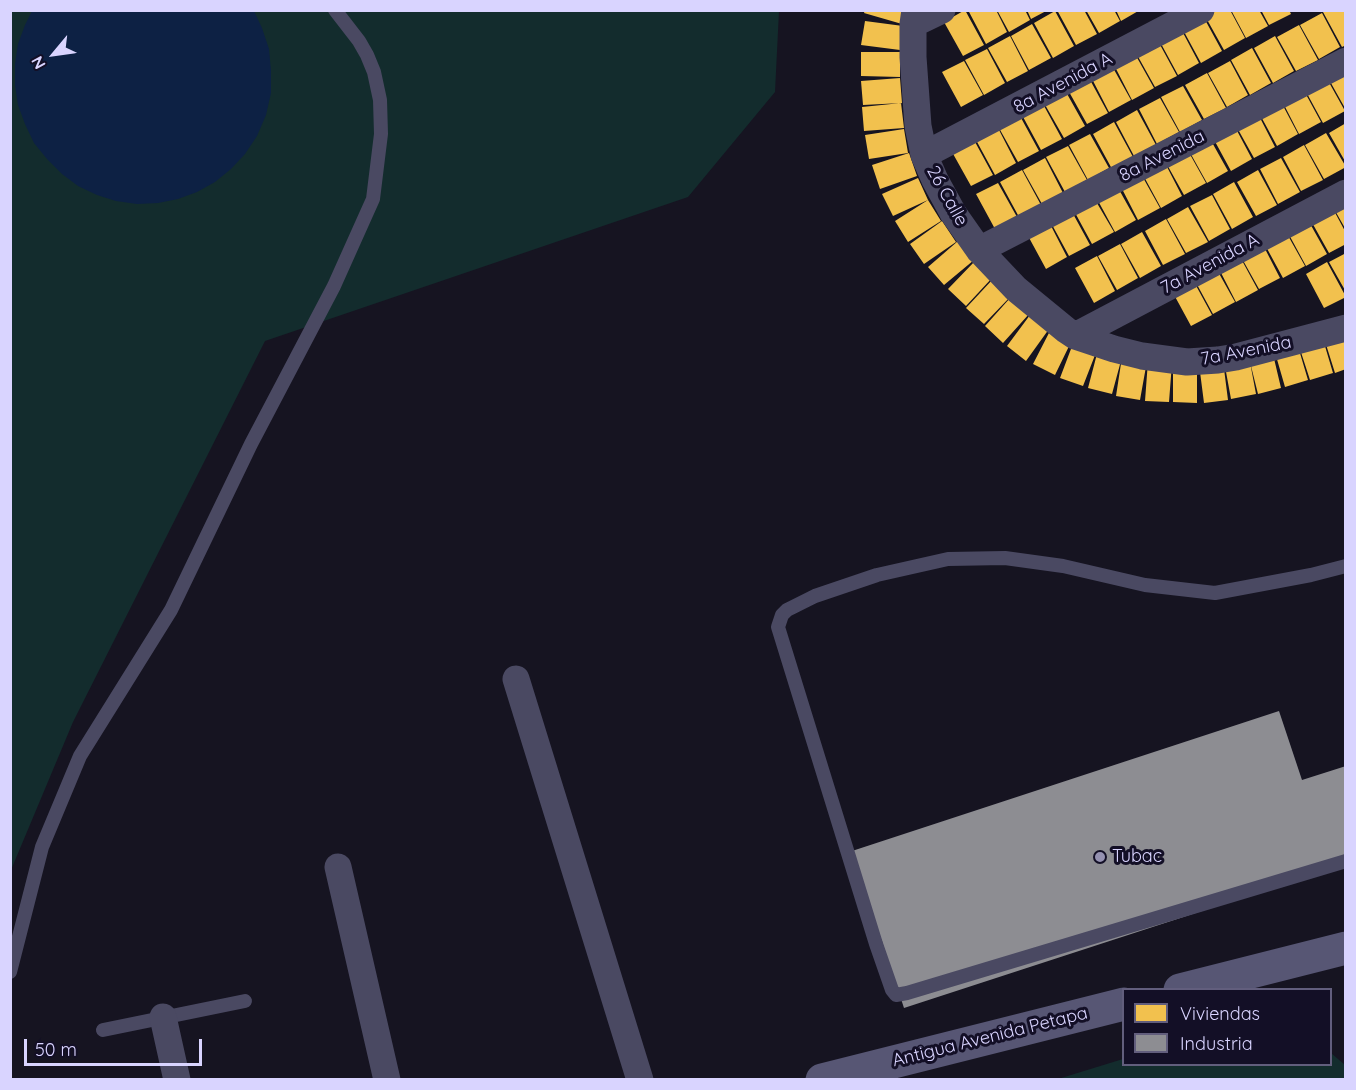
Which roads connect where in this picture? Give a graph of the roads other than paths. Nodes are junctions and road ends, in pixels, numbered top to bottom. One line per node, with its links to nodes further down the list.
1 (335, 10): 16 (lane)
2 (942, 10): 4 (street)
3 (1201, 10): 6 (street, 8a Avenida A)
4 (914, 17): 6 (street, 26 Calle)
5 (1346, 61): 8 (street, 8a Avenida)
6 (924, 155): 8 (street, 26 Calle)
7 (1346, 193): 10 (street, 7a Avenida A)
8 (979, 250): 10 (street, 26 Calle)
9 (1346, 328): 10 (street, 7a Avenida)
10 (1076, 336)
11 (1346, 566): 13 (lane)
12 (516, 680): 24 (street)
13 (1346, 861)
14 (338, 867): 23 (street)
15 (1346, 948): 17 (main road)
16 (10, 972)
17 (1188, 988)
18 (245, 1001): 20 (lane)
19 (1122, 1005): 25 (main road, Antigua Avenida Petapa)
20 (163, 1017): 21 (lane); 22 (street)
21 (103, 1030)
22 (177, 1080)
23 (387, 1080)
24 (640, 1080)
25 (822, 1080)

